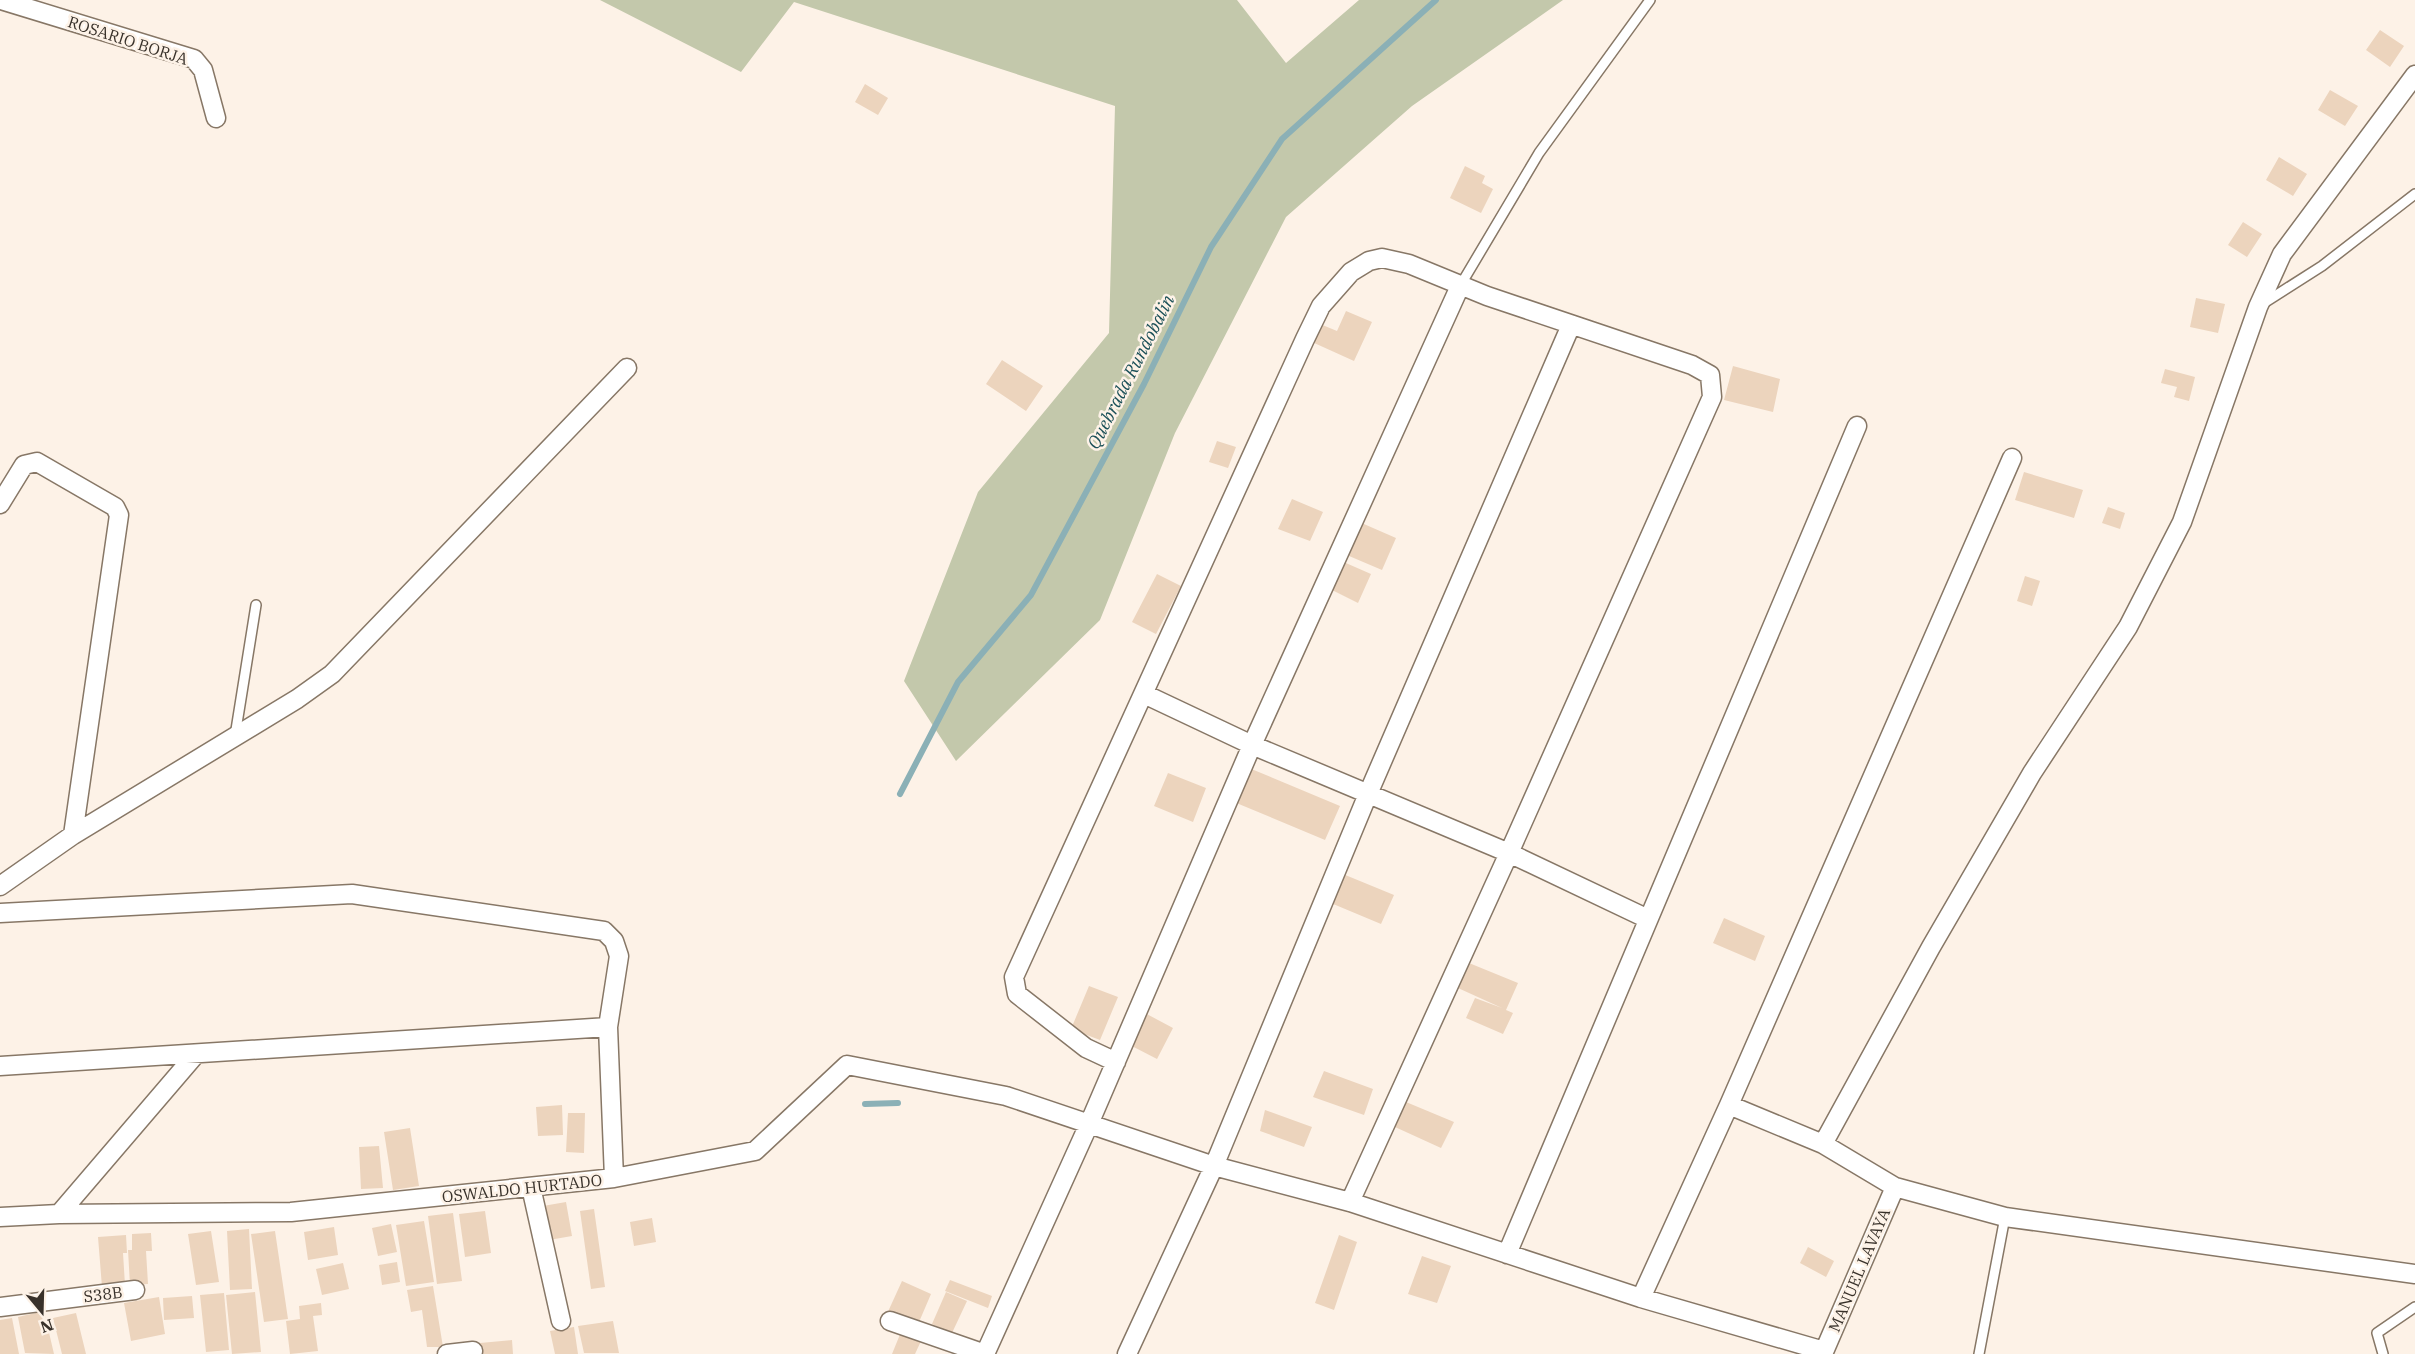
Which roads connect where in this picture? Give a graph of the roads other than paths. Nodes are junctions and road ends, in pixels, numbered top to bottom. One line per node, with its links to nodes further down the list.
1 (1, 0): 4 (street, ROSARIO BORJA)
2 (1650, 0): 6 (lane)
3 (2415, 75): 7 (street)
4 (216, 118)
5 (2415, 194): 7 (lane)
6 (1460, 286): 8 (street); 14 (street); 16 (street)
7 (2258, 307): 29 (street)
8 (1571, 326): 17 (street); 19 (street)
9 (627, 368): 15 (street)
10 (1857, 426): 22 (street)
11 (2012, 458): 27 (street)
12 (0, 504): 18 (street)
13 (256, 605): 15 (lane)
14 (1144, 694): 16 (street); 25 (street)
15 (235, 736): 18 (street)
16 (1252, 745): 17 (street); 25 (street)
17 (1368, 794): 19 (street); 30 (street)
18 (73, 835): 20 (street)
19 (1509, 853): 22 (street); 34 (street)
20 (0, 886)
21 (0, 913): 23 (street)
22 (1648, 920): 38 (street)
23 (608, 1027): 24 (street); 31 (street)
24 (196, 1054): 26 (street); 35 (street)
25 (1116, 1062): 28 (street)
26 (0, 1066)
27 (1730, 1105): 29 (street); 41 (street)
28 (1089, 1124): 30 (street, OSWALDO HURTADO); 31 (street, OSWALDO HURTADO); 49 (street)
29 (1823, 1144): 33 (street)
30 (1214, 1166): 34 (street, OSWALDO HURTADO); 50 (street)
31 (614, 1178): 32 (street, OSWALDO HURTADO)
32 (531, 1186): 35 (street, OSWALDO HURTADO); 44 (street)
33 (1895, 1187): 37 (street); 47 (street, MANUEL LAVAYA)
34 (1350, 1202): 38 (street, OSWALDO HURTADO)
35 (59, 1214): 36 (street, OSWALDO HURTADO)
36 (0, 1217)
37 (2005, 1217): 39 (street); 51 (lane)
38 (1507, 1254): 41 (street, OSWALDO HURTADO)
39 (2415, 1274)
40 (135, 1290): 43 (street, S38B)
41 (1641, 1298): 47 (street, OSWALDO HURTADO)
42 (2415, 1307): 52 (lane)
43 (0, 1308)
44 (561, 1321)
45 (890, 1321): 49 (street)
46 (473, 1351): 48 (street)
47 (1823, 1352)
48 (447, 1354)
49 (985, 1354)
50 (1127, 1354)
51 (1979, 1354)
52 (2382, 1354)

